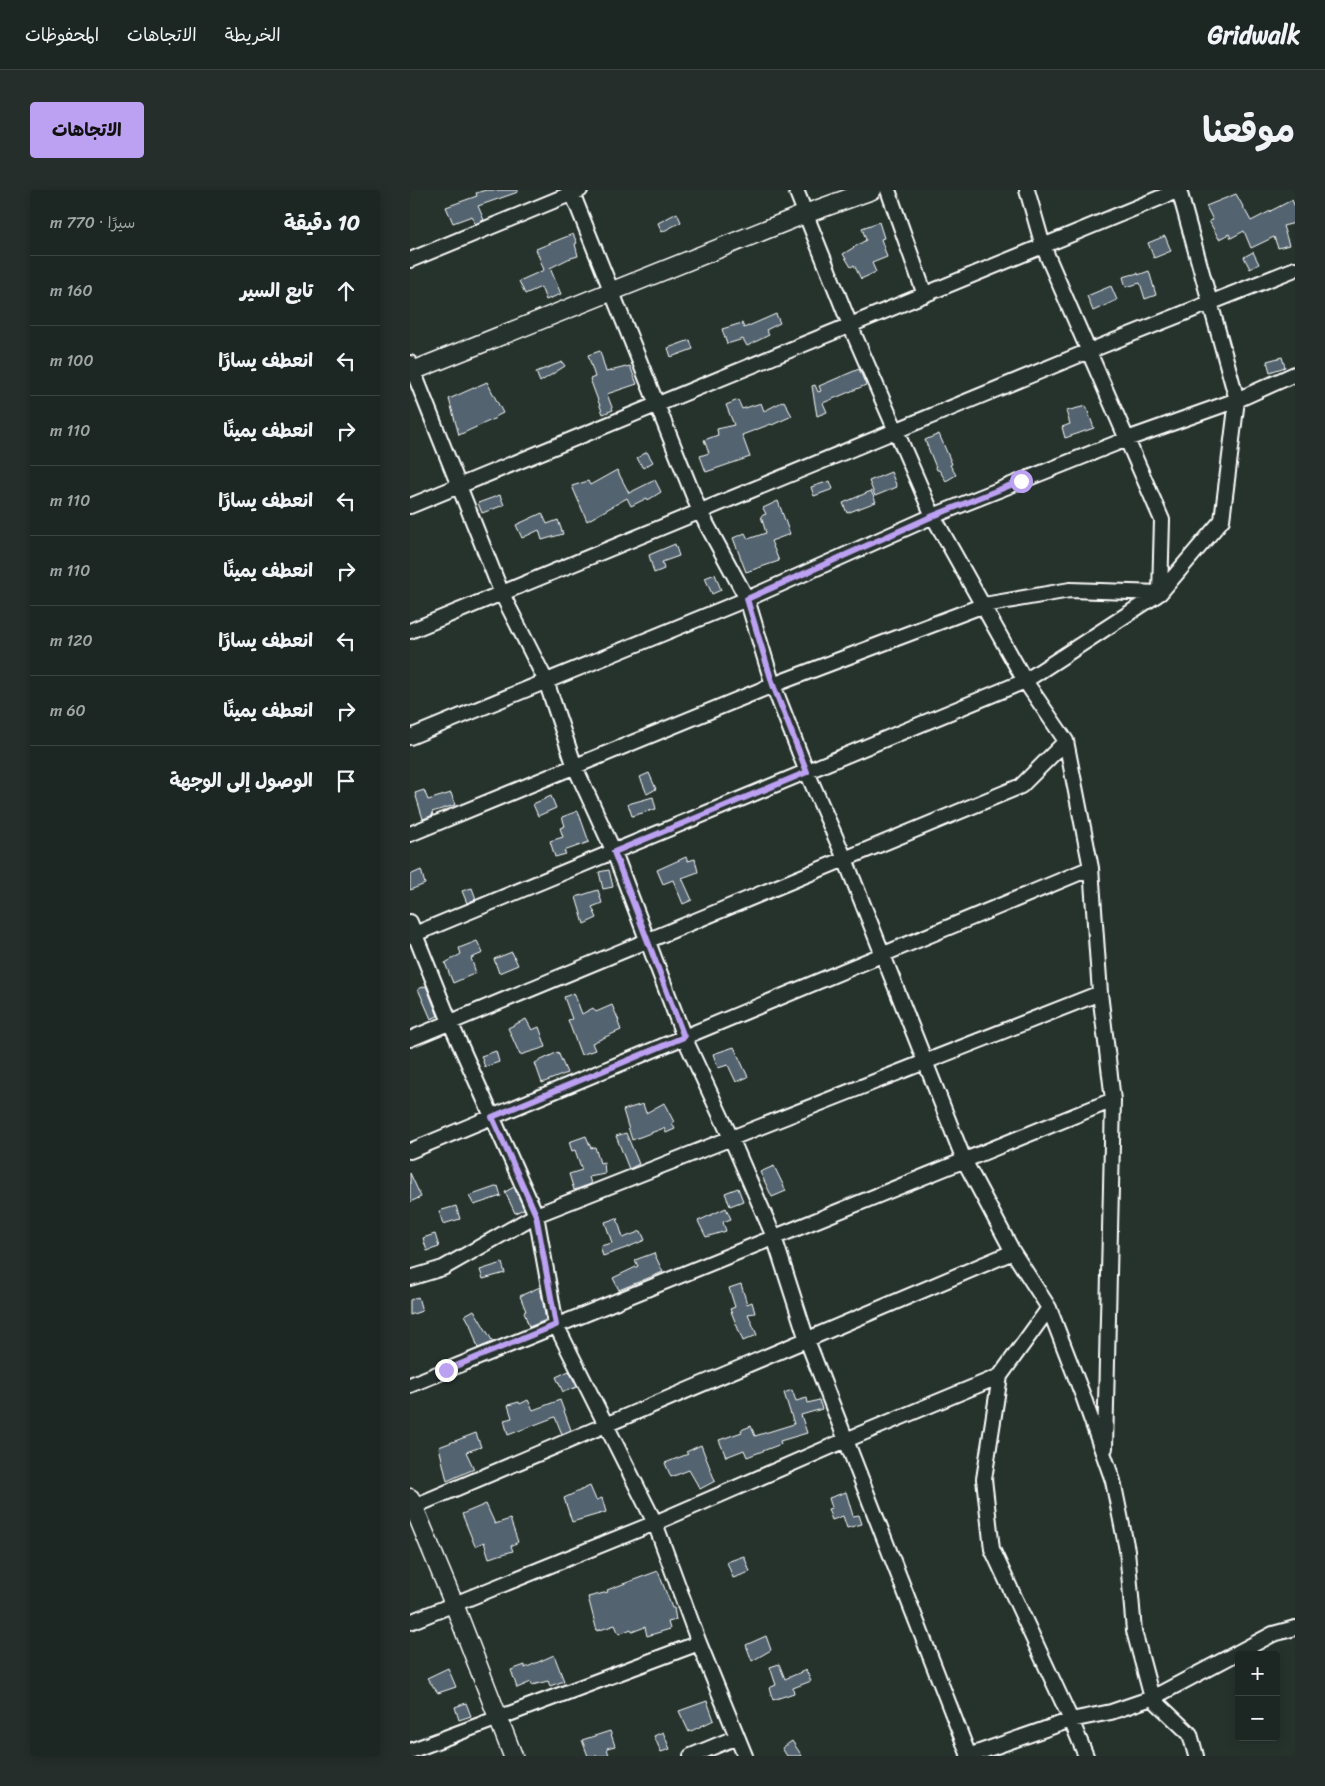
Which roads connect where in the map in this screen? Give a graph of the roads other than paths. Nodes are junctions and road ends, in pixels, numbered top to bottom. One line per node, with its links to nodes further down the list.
1 (796, 190): 7 (street)
2 (872, 190): 7 (street)
3 (888, 190): 12 (street)
4 (1027, 190): 8 (street)
5 (1179, 190): 8 (street); 13 (street)
6 (574, 191): 9 (street); 11 (street)
7 (805, 214): 11 (street); 14 (street)
8 (1044, 246): 12 (street); 15 (street)
9 (410, 260)
10 (1295, 269): 13 (street)
11 (612, 291): 16 (street); 19 (street)
12 (925, 294): 14 (street)
13 (1210, 301): 15 (street); 18 (street)
14 (850, 325): 19 (street); 20 (street)
15 (1089, 350): 20 (street); 21 (street)
16 (411, 368): 22 (street)
17 (1295, 374): 18 (street)
18 (1237, 400): 21 (street); 26 (street)
19 (657, 404): 22 (street); 24 (street)
20 (896, 431): 24 (street); 25 (street)
21 (1127, 438): 25 (street); 26 (street)
22 (459, 486): 23 (street); 27 (street)
23 (410, 506)
24 (700, 512): 27 (street); 28 (street)
25 (933, 516): 28 (street); 29 (street)
26 (1160, 593): 29 (street); 32 (street)
27 (502, 594): 30 (street); 31 (street)
28 (747, 599): 31 (street); 33 (street)
29 (984, 605): 32 (street); 33 (street)
30 (410, 631)
31 (546, 681): 34 (street); 36 (street)
32 (1025, 682): 35 (street); 37 (street)
33 (773, 685): 36 (street); 37 (street)
34 (410, 737)
35 (1066, 740): 40 (street); 41 (street)
36 (575, 767): 38 (street); 39 (street)
37 (807, 772): 39 (street); 40 (street)
38 (410, 834)
39 (614, 852): 42 (street); 43 (street)
40 (845, 859): 43 (street); 44 (street)
41 (1091, 868): 44 (street); 45 (street)
42 (411, 931): 46 (street)
43 (648, 941): 46 (street); 47 (street)
44 (882, 955): 47 (street); 49 (street)
45 (1100, 993): 49 (street); 50 (street)
46 (450, 1022): 48 (street); 51 (street)
47 (684, 1037): 51 (street); 52 (street)
48 (410, 1039)
49 (925, 1062): 52 (street); 54 (street)
50 (1112, 1100): 54 (street); 66 (street)
51 (492, 1117): 53 (street); 55 (street)
52 (731, 1138): 55 (street); 56 (street)
53 (410, 1151)
54 (964, 1160): 56 (street); 57 (street)
55 (536, 1215): 58 (street); 60 (street)
56 (774, 1237): 60 (street); 61 (street)
57 (1013, 1252): 59 (street); 61 (street)
58 (410, 1278)
59 (1050, 1308): 62 (street); 66 (street)
60 (556, 1325): 63 (street); 64 (street)
61 (806, 1340): 64 (street); 65 (street)
62 (1000, 1376): 65 (street); 75 (street)
63 (410, 1385)
64 (607, 1425): 67 (street); 68 (street)
65 (846, 1440): 68 (street); 81 (street)
66 (1105, 1459): 73 (street)
67 (411, 1504): 69 (street)
68 (655, 1523): 69 (street); 72 (street)
69 (454, 1604): 70 (street); 74 (street)
70 (410, 1622)
71 (1295, 1628): 73 (street)
72 (698, 1643): 74 (street); 76 (street)
73 (1152, 1698): 75 (street); 83 (street)
74 (498, 1718): 77 (street); 78 (street)
75 (1071, 1720): 81 (street); 82 (street)
76 (737, 1737): 79 (street); 80 (street)
77 (410, 1751)
78 (513, 1756)
79 (691, 1756)
80 (745, 1756)
81 (968, 1756)
82 (1086, 1756)
83 (1196, 1756)

